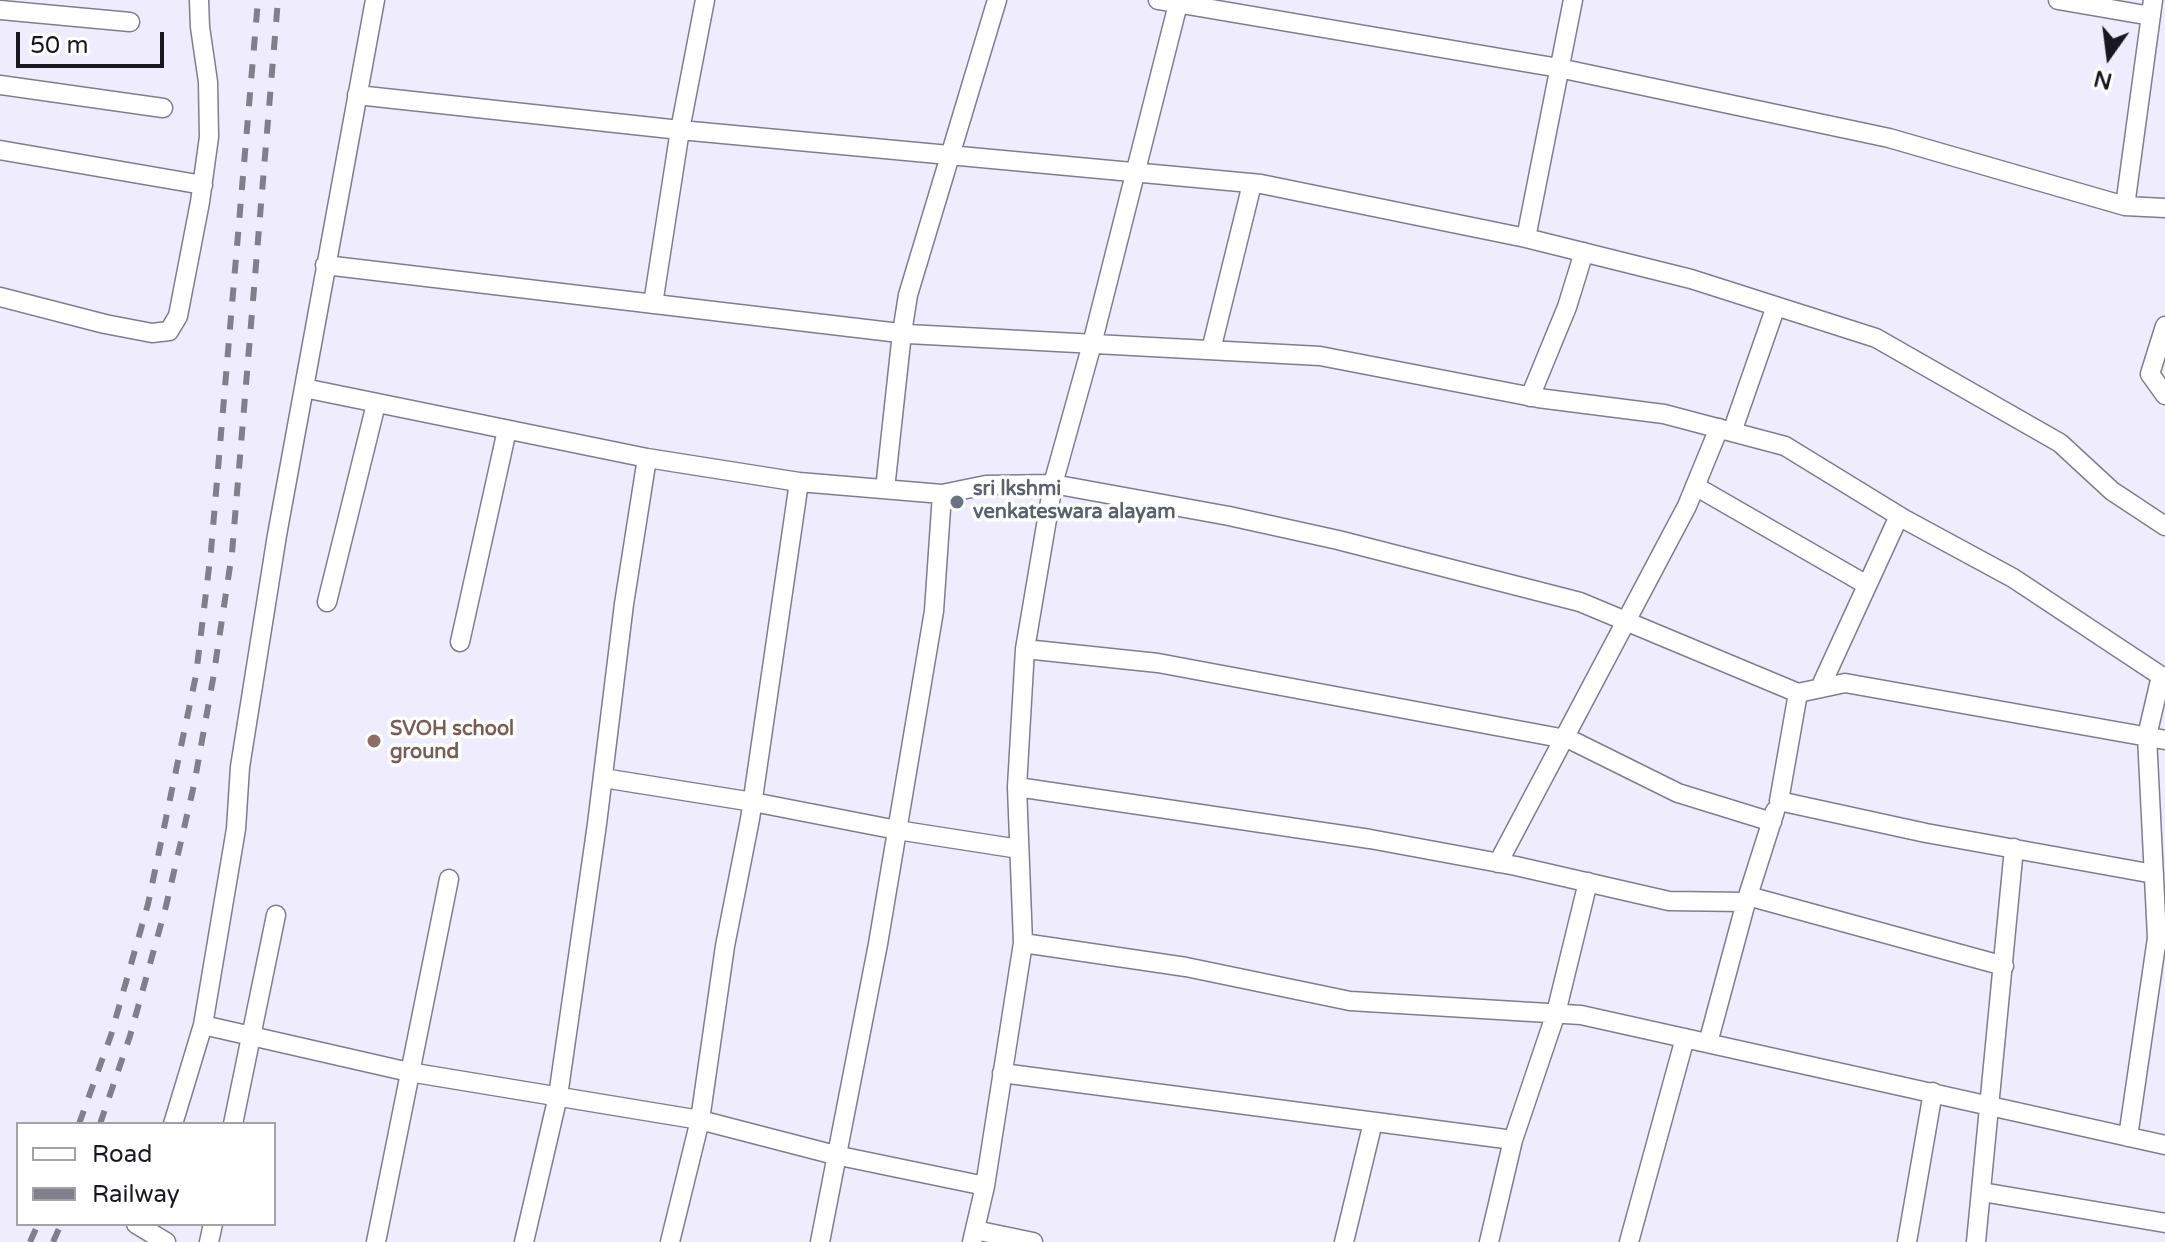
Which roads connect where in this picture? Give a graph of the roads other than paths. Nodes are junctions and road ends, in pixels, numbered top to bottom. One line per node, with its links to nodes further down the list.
1 (199, 0): 21 (street)
2 (375, 0): 14 (street)
3 (705, 0): 16 (street)
4 (997, 0): 18 (street)
5 (1158, 0): 8 (street)
6 (1573, 0): 12 (street)
7 (2058, 0): 9 (street)
8 (1178, 4): 12 (street); 19 (street)
9 (2155, 7): 22 (street)
10 (0, 10): 11 (street)
11 (130, 22)
12 (1559, 68): 22 (street); 24 (street)
13 (0, 85): 15 (street)
14 (357, 95): 16 (street); 26 (street)
15 (163, 108)
16 (680, 130): 18 (street); 28 (street)
17 (0, 150): 21 (street)
18 (949, 155): 19 (street); 31 (street)
19 (1136, 173): 20 (street); 32 (street)
20 (1252, 184): 24 (street); 33 (street)
21 (203, 185): 27 (street)
22 (2125, 206): 23 (street)
23 (2165, 208)
24 (1526, 238): 25 (street)
25 (1584, 252): 29 (street); 36 (street)
26 (325, 265): 28 (street); 34 (street)
27 (0, 297)
28 (653, 304): 31 (street)
29 (1776, 306): 39 (street); 47 (street)
30 (2165, 326): 35 (street)
31 (902, 333): 32 (street); 44 (street)
32 (1092, 344): 33 (street); 42 (street)
33 (1211, 350): 36 (street)
34 (304, 388): 37 (street); 75 (street)
35 (2165, 395)
36 (1530, 397): 39 (street)
37 (376, 404): 38 (street); 49 (street)
38 (507, 430): 40 (street); 51 (street)
39 (1726, 430): 43 (street); 46 (street)
40 (647, 458): 41 (street); 57 (street)
41 (799, 482): 44 (street); 60 (street)
42 (1053, 484): 45 (street); 50 (street); 52 (street)
43 (1695, 486): 48 (street); 50 (street)
44 (885, 489): 45 (street)
45 (942, 494): 62 (street)
46 (1899, 516): 48 (street); 55 (street)
47 (2165, 526)
48 (1867, 585): 53 (street)
49 (327, 602)
50 (1627, 621): 54 (street); 56 (street)
51 (460, 642)
52 (1025, 649): 56 (street); 58 (street)
53 (1820, 688): 54 (street); 55 (street)
54 (1798, 693): 59 (street)
55 (2156, 738): 66 (street)
56 (1565, 739): 61 (street); 65 (street)
57 (603, 778): 60 (street); 82 (street)
58 (1017, 787): 64 (street); 65 (street)
59 (1779, 801): 61 (street); 63 (street)
60 (753, 802): 62 (street); 84 (street)
61 (1772, 822): 69 (street)
62 (897, 830): 64 (street); 91 (street)
63 (2014, 848): 66 (street); 73 (street)
64 (1019, 849): 72 (street)
65 (1498, 863): 68 (street)
66 (2154, 874): 71 (street)
67 (449, 879): 79 (street)
68 (1588, 882): 69 (street); 74 (street)
69 (1747, 899): 73 (street); 78 (street)
70 (276, 915): 76 (street)
71 (2161, 939): 88 (street)
72 (1023, 943): 74 (street); 80 (street)
73 (2004, 966): 83 (street)
74 (1556, 1013): 77 (street); 89 (street)
75 (203, 1025): 76 (street); 85 (street)
76 (251, 1036): 79 (street); 86 (street)
77 (1685, 1038): 78 (street); 105 (street)
78 (1708, 1043): 81 (street)
79 (409, 1072): 82 (street); 98 (street)
80 (1002, 1073): 87 (street); 92 (street)
81 (1933, 1092): 83 (street); 106 (street)
82 (558, 1096): 84 (street); 99 (street)
83 (1991, 1105): 88 (street); 93 (street)
84 (700, 1120): 91 (street); 100 (street)
85 (174, 1122)
86 (233, 1122)
87 (1373, 1122): 89 (street); 103 (street)
88 (2128, 1137): 90 (street)
89 (1513, 1140): 104 (street)
90 (2165, 1145)
91 (835, 1155): 92 (street); 101 (street)
92 (985, 1186): 96 (street)
93 (1982, 1192): 94 (street); 107 (street)
94 (2165, 1223)
95 (139, 1229): 97 (street)
96 (973, 1236): 102 (street)
97 (166, 1242)
98 (376, 1242)
99 (524, 1242)
100 (670, 1242)
101 (820, 1242)
102 (1033, 1242)
103 (1344, 1242)
104 (1489, 1242)
105 (1629, 1242)
106 (1907, 1242)
107 (1976, 1242)

